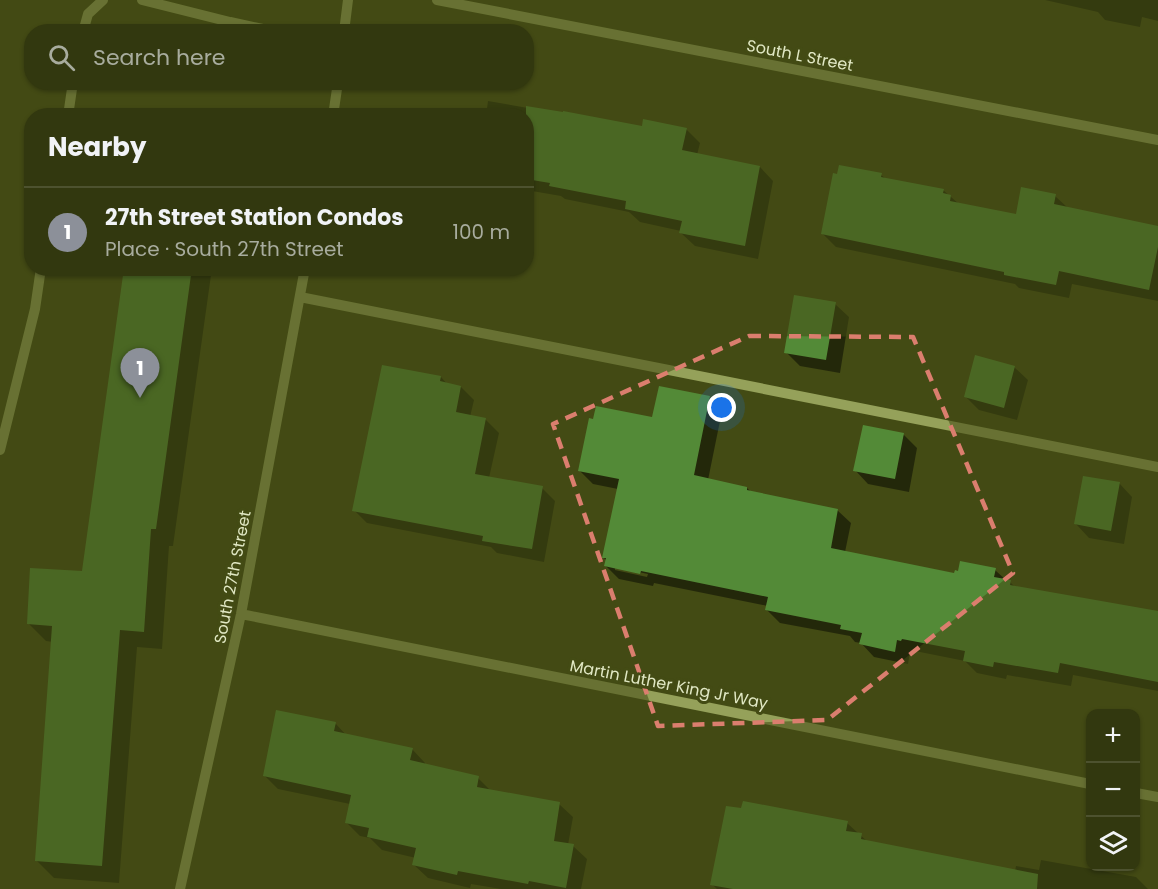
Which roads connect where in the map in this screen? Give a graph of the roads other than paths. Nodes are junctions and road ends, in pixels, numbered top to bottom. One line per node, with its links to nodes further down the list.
1 (103, 0): 5 (street)
2 (142, 0): 6 (street)
3 (348, 0): 7 (street)
4 (437, 0): 12 (street, South L Street)
5 (85, 24)
6 (239, 24)
7 (345, 24)
8 (72, 90): 10 (street)
9 (337, 90): 11 (street)
10 (69, 108)
11 (334, 108)
12 (1158, 140)
13 (40, 276): 16 (street)
14 (304, 276): 15 (street, South 27th Street)
15 (300, 297): 17 (street); 18 (street, South 27th Street)
16 (0, 450)
17 (1158, 467)
18 (241, 614): 19 (street, Martin Luther King Jr Way); 22 (street, South 27th Street)
19 (1086, 783)
20 (1140, 794): 21 (street)
21 (1158, 797)
22 (180, 889)

